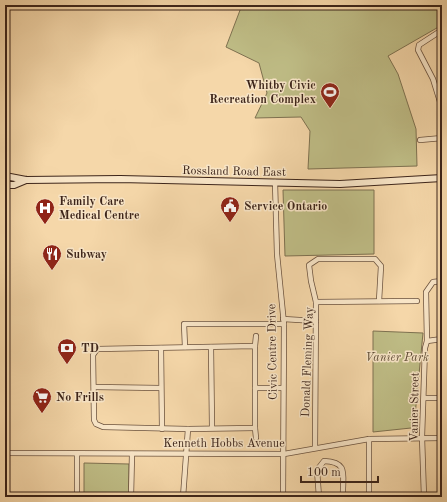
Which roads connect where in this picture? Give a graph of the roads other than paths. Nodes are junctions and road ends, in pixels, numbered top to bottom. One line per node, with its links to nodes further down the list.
1 (442, 30): 2 (street)
2 (440, 90): 3 (street)
3 (442, 108)
4 (442, 138): 5 (street)
5 (420, 140)
6 (5, 176): 8 (main road, Rossland Road East)
7 (442, 178): 9 (main road, Rossland Road East)
8 (26, 180): 9 (main road, Rossland Road East); 10 (main road, Rossland Road East)
9 (275, 182): 16 (street, Civic Centre Drive)
10 (5, 185)
11 (442, 281): 19 (street, Vanier Street)
12 (379, 301): 13 (street, Donald Fleming Way); 14 (street, Donald Fleming Way); 14 (street)
13 (416, 301)
14 (316, 302): 15 (street, Donald Fleming Way)
15 (316, 320): 16 (street); 38 (street, Donald Fleming Way)
16 (284, 321): 21 (street); 27 (street, Civic Centre Drive)
17 (256, 336): 20 (street)
18 (442, 339): 19 (street)
19 (427, 341): 28 (street, Vanier Street)
20 (255, 346): 22 (street); 26 (street)
21 (185, 347): 22 (street); 23 (street)
22 (211, 347): 30 (street)
23 (161, 348): 24 (street); 25 (street)
24 (94, 387): 25 (street); 32 (street)
25 (160, 388): 32 (street)
26 (255, 388): 27 (street); 31 (street)
27 (283, 388): 43 (street, Civic Centre Drive)
28 (424, 398): 29 (street); 34 (street, Vanier Street)
29 (442, 398)
30 (212, 427): 31 (street); 33 (street)
31 (255, 428): 35 (street)
32 (162, 429): 33 (street)
33 (188, 429): 40 (street)
34 (422, 437): 36 (street, Kenneth Hobbs Avenue); 37 (street, Kenneth Hobbs Avenue); 51 (street, Vanier Street)
35 (256, 438)
36 (442, 438)
37 (369, 439): 38 (street, Kenneth Hobbs Avenue); 50 (street)
38 (314, 448): 43 (street, Kenneth Hobbs Avenue)
39 (5, 453): 41 (street, Kenneth Hobbs Avenue)
40 (185, 453): 42 (street, Kenneth Hobbs Avenue); 43 (street, Kenneth Hobbs Avenue); 46 (street)
41 (77, 454): 42 (street, Kenneth Hobbs Avenue); 44 (street)
42 (132, 454): 45 (street)
43 (284, 454): 47 (street, Civic Centre Drive)
44 (77, 497)
45 (132, 497)
46 (183, 497)
47 (283, 497)
48 (318, 497): 49 (street)
49 (342, 497)
50 (369, 497)
51 (424, 497)

